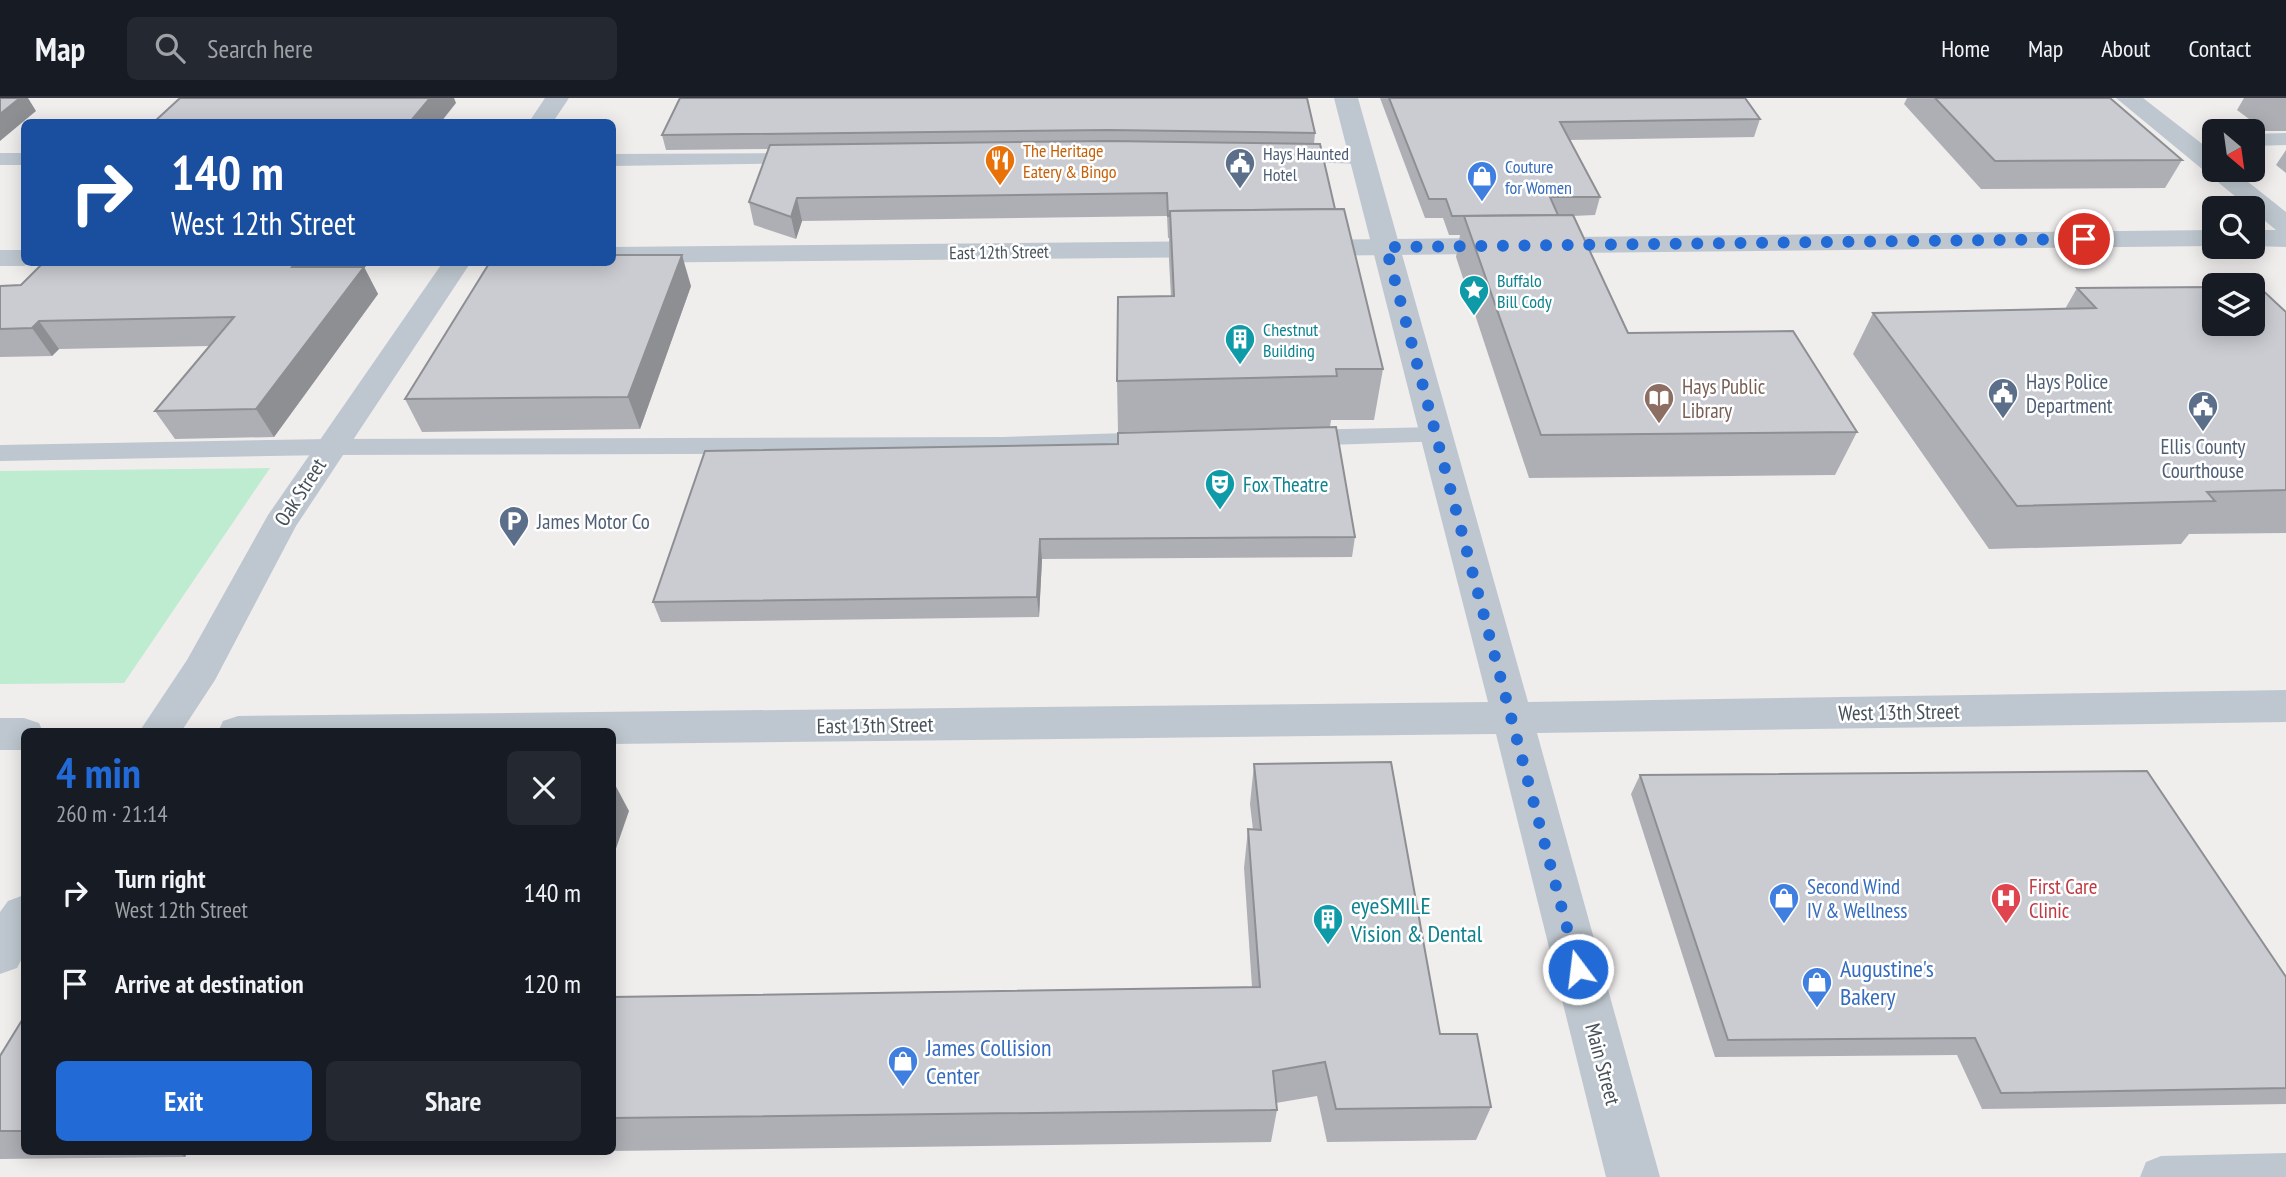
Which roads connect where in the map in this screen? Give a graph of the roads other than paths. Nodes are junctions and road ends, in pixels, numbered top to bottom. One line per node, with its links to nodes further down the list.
1 (557, 98): 4 (street)
2 (1346, 98): 10 (street, Main Street)
3 (2128, 98): 8 (street)
4 (543, 119)
5 (2286, 139): 6 (lane)
6 (2265, 140)
7 (1258, 156): 10 (lane)
8 (2202, 157)
9 (826, 158): 13 (lane)
10 (1362, 158): 19 (street, Main Street)
11 (0, 159): 12 (lane)
12 (21, 159)
13 (616, 160)
14 (2233, 182): 15 (street)
15 (2286, 225)
16 (2202, 238): 19 (street, East 12th Street)
17 (2265, 238): 18 (street)
18 (2286, 239)
19 (1386, 247): 20 (street, East 12th Street); 24 (street, Main Street)
20 (616, 255)
21 (0, 258): 22 (street)
22 (21, 258)
23 (454, 266): 27 (street, Oak Street)
24 (1438, 435): 25 (lane); 30 (street, Main Street)
25 (1269, 439)
26 (1188, 440): 27 (lane)
27 (329, 447): 28 (lane); 31 (street, Oak Street)
28 (0, 453)
29 (2286, 706): 30 (street, West 13th Street)
30 (1512, 717): 32 (street, East 13th Street); 38 (street, Main Street)
31 (162, 728)
32 (578, 728)
33 (0, 734): 34 (street)
34 (21, 734)
35 (21, 920): 36 (street)
36 (0, 953)
37 (2286, 1174): 39 (lane)
38 (1633, 1177)
39 (2161, 1177)

